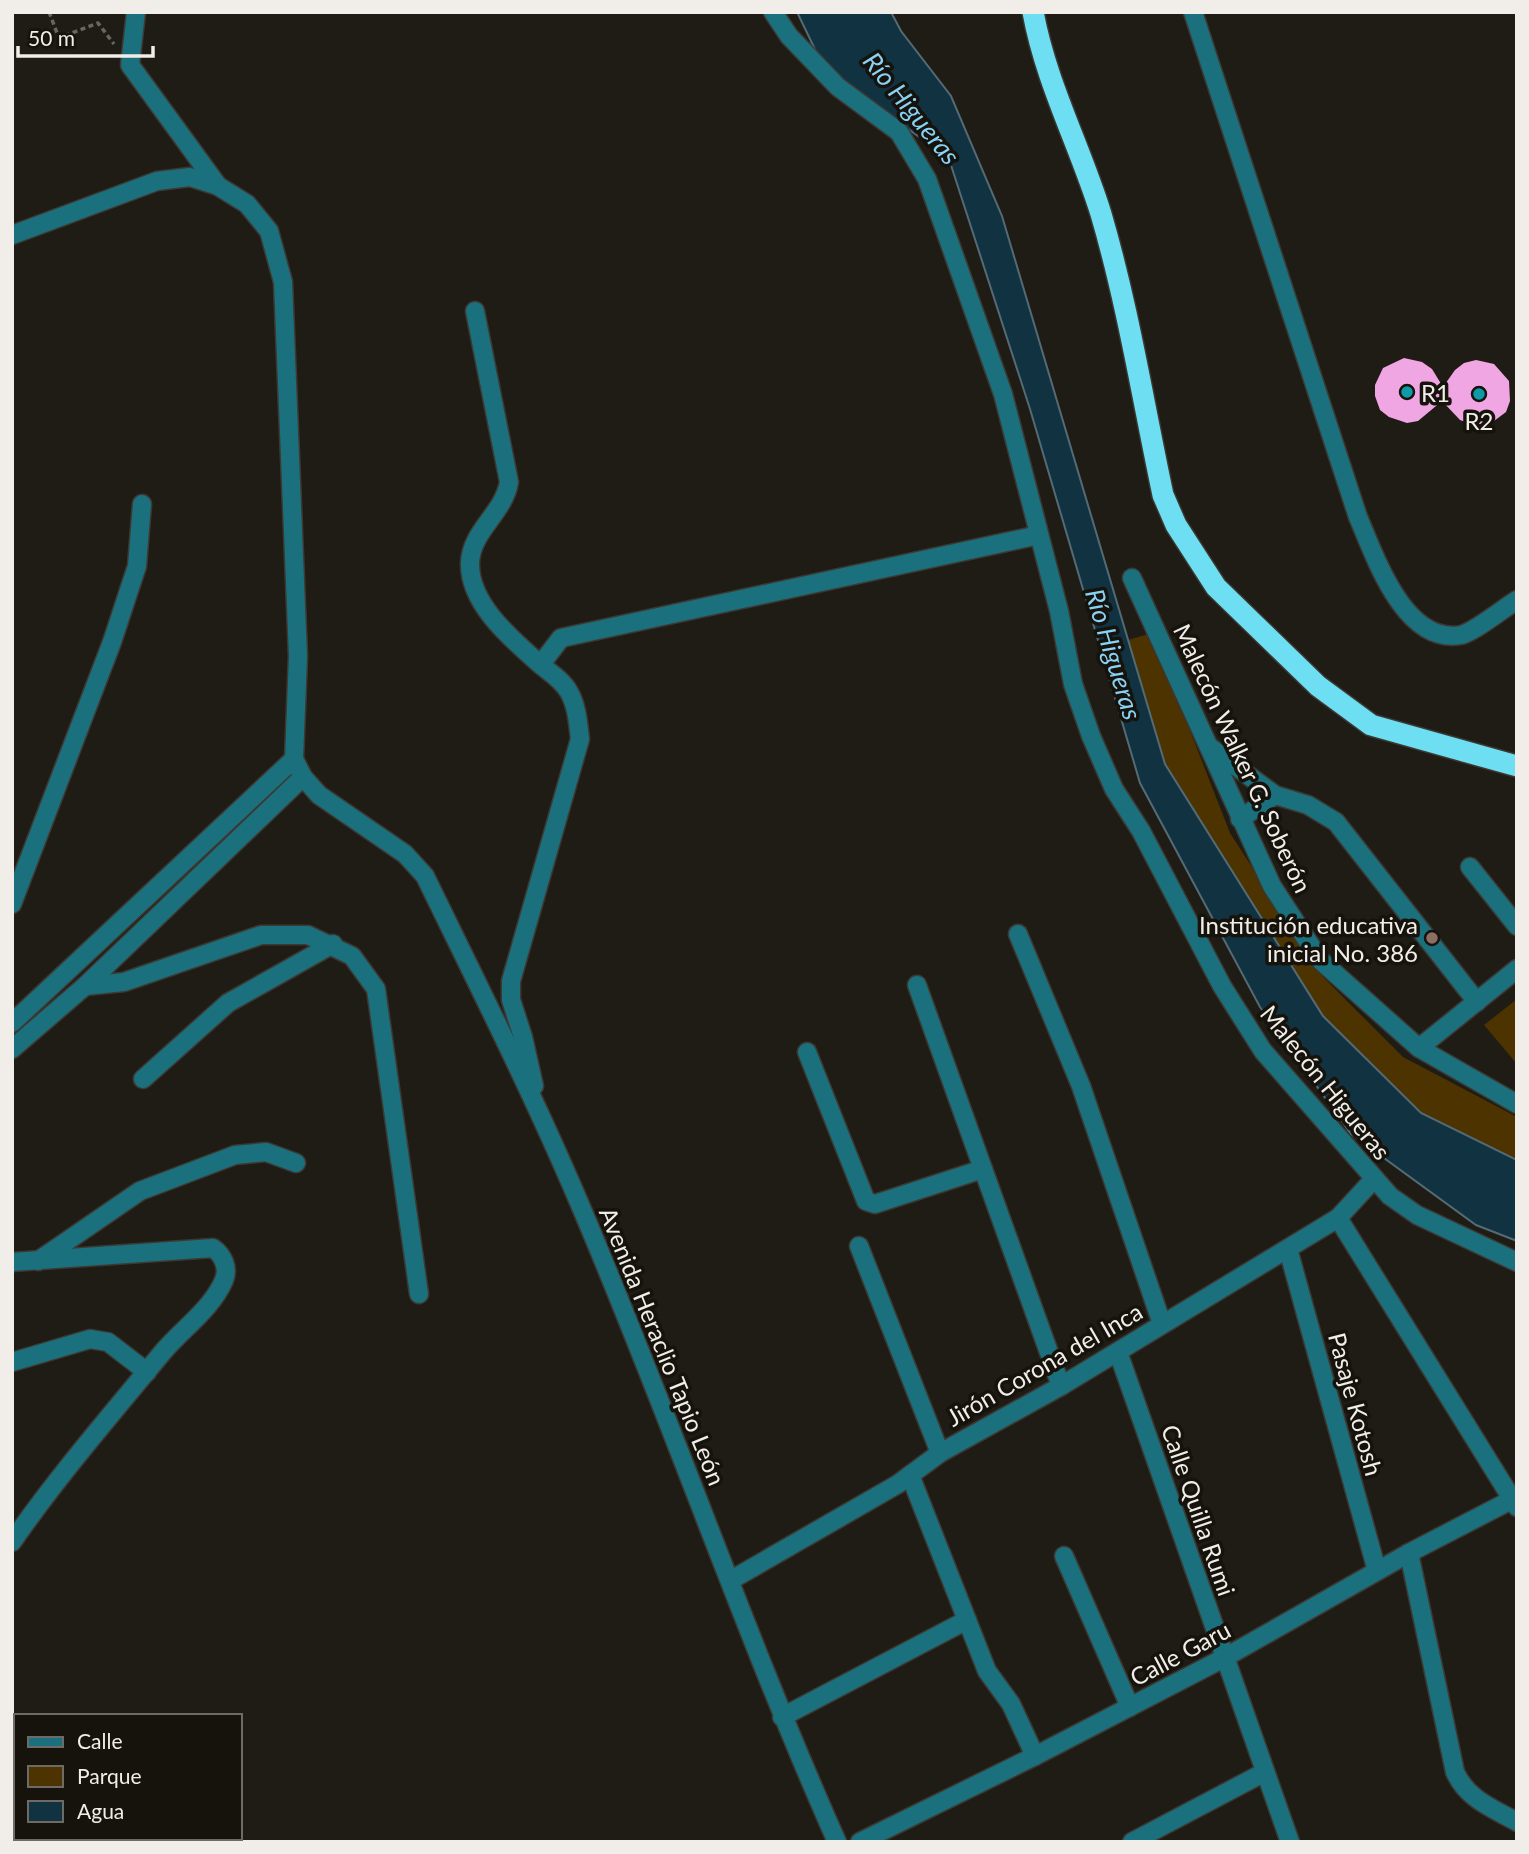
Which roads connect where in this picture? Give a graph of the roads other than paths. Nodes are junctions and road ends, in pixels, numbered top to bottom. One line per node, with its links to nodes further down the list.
1 (136, 12): 5 (street)
2 (772, 12): 9 (street, Malecón Higueras)
3 (1033, 12): 15 (highway)
4 (1193, 12): 11 (street)
5 (218, 186): 6 (street); 14 (street)
6 (12, 236)
7 (475, 311): 12 (street)
8 (142, 504): 20 (street)
9 (1039, 535): 12 (street); 37 (street, Malecón Higueras)
10 (1132, 578): 13 (street, Malecón Walker G. Soberón)
11 (1517, 600)
12 (541, 664): 34 (street)
13 (1208, 746): 17 (street); 18 (street, Malecón Walker G. Soberón)
14 (294, 759): 16 (street); 28 (street)
15 (1517, 766)
16 (303, 778): 26 (street); 34 (street, Avenida Heraclio Tapio León)
17 (1275, 795): 18 (street); 27 (street)
18 (1240, 819): 29 (street, Malecón Walker G. Soberón)
19 (1470, 867): 21 (street)
20 (12, 904)
21 (1517, 926)
22 (1018, 934): 45 (street)
23 (333, 944): 26 (street); 32 (street); 44 (street)
24 (1517, 969): 27 (street)
25 (917, 985): 36 (street)
26 (85, 986): 30 (street)
27 (1476, 1002): 29 (street)
28 (12, 1023)
29 (1419, 1048): 33 (street, Malecón Walker G. Soberón)
30 (12, 1049)
31 (807, 1052): 36 (street)
32 (143, 1079)
33 (1517, 1104)
34 (541, 1117): 57 (street, Avenida Heraclio Tapio León)
35 (296, 1163): 41 (street)
36 (983, 1169): 49 (street)
37 (1373, 1180): 38 (street, Jirón Corona del Inca); 43 (street, Malecón Higueras)
38 (1338, 1218): 40 (street, Jirón Corona del Inca); 52 (street)
39 (859, 1246): 50 (street)
40 (1288, 1249): 45 (street, Jirón Corona del Inca); 56 (street, Pasaje Kotosh)
41 (38, 1261): 42 (street); 48 (street)
42 (12, 1262)
43 (1517, 1262)
44 (419, 1294)
45 (1162, 1324): 46 (street, Jirón Corona del Inca)
46 (1118, 1352): 49 (street, Jirón Corona del Inca); 59 (street, Calle Quilla Rumi)
47 (12, 1362): 48 (street)
48 (147, 1372): 53 (street)
49 (1061, 1386): 50 (street, Jirón Corona del Inca)
50 (940, 1453): 51 (street, Jirón Corona del Inca)
51 (910, 1475): 57 (street, Jirón Corona del Inca); 58 (street)
52 (1515, 1501): 54 (street, Calle Garu)
53 (12, 1542)
54 (1409, 1553): 56 (street, Calle Garu); 64 (street)
55 (1064, 1556): 60 (street)
56 (1377, 1572): 59 (street, Calle Garu)
57 (731, 1580): 61 (street, Avenida Heraclio Tapio León)
58 (967, 1620): 61 (street); 62 (street)
59 (1224, 1658): 60 (street, Calle Garu); 63 (street, Calle Quilla Rumi)
60 (1130, 1707): 62 (street, Calle Garu)
61 (782, 1717): 65 (street, Avenida Heraclio Tapio León)
62 (1035, 1756): 66 (street, Calle Garu)
63 (1265, 1772): 67 (street); 68 (street, Calle Quilla Rumi)
64 (1517, 1822)
65 (837, 1842)
66 (860, 1842)
67 (1132, 1842)
68 (1290, 1842)

